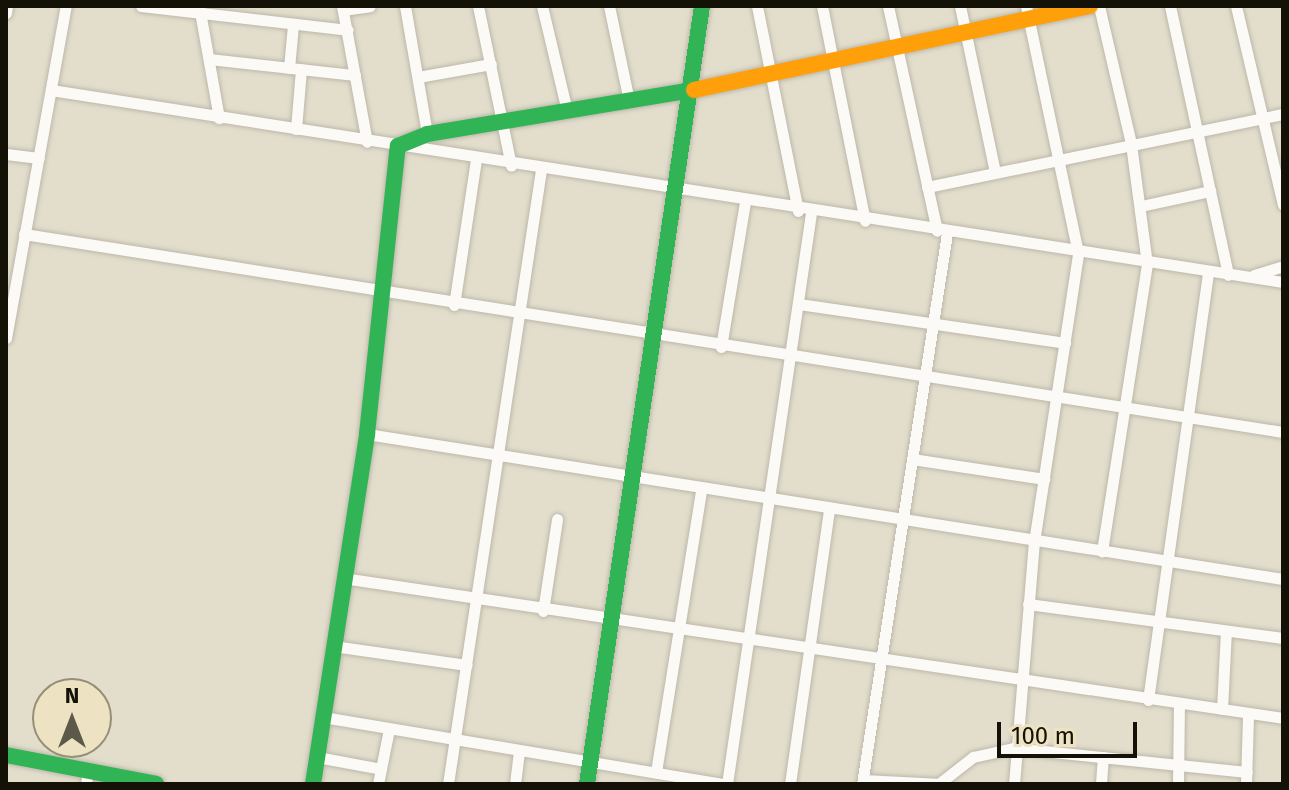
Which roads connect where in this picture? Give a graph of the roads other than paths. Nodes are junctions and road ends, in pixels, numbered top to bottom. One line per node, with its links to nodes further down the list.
1 (7, 6): 20 (street)
2 (66, 6): 33 (street)
3 (141, 6): 19 (street)
4 (370, 6): 18 (street)
5 (405, 6): 32 (street)
6 (478, 6): 28 (street)
7 (542, 6): 36 (street)
8 (609, 6): 35 (street)
9 (702, 6): 34 (street)
10 (757, 6): 30 (street)
11 (822, 6): 27 (street)
12 (888, 6): 25 (street)
13 (960, 6): 24 (street)
14 (1090, 6): 21 (street)
15 (1099, 6): 45 (street)
16 (1170, 6): 42 (street)
17 (1236, 6): 39 (street)
18 (343, 8): 23 (street)
19 (200, 11): 22 (street); 26 (street)
20 (6, 13)
21 (1028, 13): 24 (street); 48 (street)
22 (293, 25): 23 (street); 29 (street)
23 (348, 30): 31 (street)
24 (966, 33): 25 (street); 53 (street)
25 (897, 47): 27 (street); 54 (street)
26 (209, 59): 29 (street); 38 (street)
27 (832, 62): 30 (street); 62 (street)
28 (491, 64): 32 (street); 40 (street)
29 (295, 69): 31 (street); 41 (street)
30 (771, 74): 34 (street); 60 (street)
31 (355, 75): 44 (street)
32 (418, 77): 43 (street)
33 (51, 90): 38 (street); 49 (street)
34 (688, 91): 35 (street); 56 (street)
35 (629, 101): 36 (street)
36 (567, 111): 40 (street)
37 (1283, 114): 39 (street)
38 (219, 118): 41 (street)
39 (1261, 118): 42 (street); 58 (street)
40 (503, 121): 43 (street); 51 (street)
41 (296, 129): 44 (street)
42 (1197, 132): 45 (street); 55 (street)
43 (427, 134): 46 (street)
44 (367, 142): 46 (street)
45 (1131, 144): 48 (street); 59 (street)
46 (398, 146): 50 (street); 72 (street)
47 (6, 154): 49 (street)
48 (1063, 157): 53 (street); 65 (street)
49 (39, 158): 64 (street)
50 (476, 160): 51 (street); 74 (street)
51 (511, 166): 52 (street)
52 (541, 170): 56 (street); 75 (street)
53 (995, 172): 54 (street)
54 (927, 187): 63 (street)
55 (1210, 191): 59 (street); 69 (street)
56 (672, 192): 57 (street); 78 (street)
57 (745, 202): 60 (street); 80 (street)
58 (1283, 205)
59 (1141, 206): 66 (street)
60 (798, 211): 61 (street)
61 (811, 213): 62 (street); 73 (street)
62 (865, 221): 63 (street)
63 (942, 232): 65 (street); 76 (street)
64 (24, 234): 72 (street); 77 (street)
65 (1078, 253): 66 (street); 79 (street)
66 (1147, 264): 68 (street); 84 (street)
67 (1283, 266): 70 (street)
68 (1208, 272): 69 (street); 85 (street)
69 (1228, 275): 70 (street)
70 (1249, 277): 71 (street)
71 (1283, 282)
72 (384, 295): 74 (street); 87 (street)
73 (799, 304): 76 (street); 81 (street)
74 (454, 305): 75 (street)
75 (522, 317): 78 (street); 88 (street)
76 (933, 322): 79 (street); 82 (street)
77 (6, 338)
78 (654, 338): 80 (street); 91 (street)
79 (1065, 343): 83 (street)
80 (721, 347): 81 (street)
81 (791, 357): 82 (street); 93 (street)
82 (925, 379): 83 (street); 89 (street)
83 (1056, 398): 84 (street); 90 (street)
84 (1127, 409): 85 (street); 98 (street)
85 (1188, 418): 86 (street); 99 (street)
86 (1283, 432)
87 (367, 434): 88 (street); 100 (street)
88 (500, 459): 91 (street); 102 (street)
89 (912, 459): 90 (street); 96 (street)
90 (1044, 479): 97 (street)
91 (630, 481): 92 (street); 105 (street)
92 (701, 492): 93 (street); 108 (street)
93 (770, 502): 94 (street); 110 (street)
94 (829, 511): 96 (street); 112 (street)
95 (557, 519): 104 (street)
96 (903, 522): 97 (street); 113 (street)
97 (1034, 542): 98 (street); 103 (street)
98 (1102, 551): 99 (street)
99 (1167, 561): 101 (street); 106 (street)
100 (343, 578): 102 (street); 111 (street)
101 (1283, 579)
102 (477, 602): 104 (street); 114 (street)
103 (1028, 604): 106 (street); 115 (street)
104 (543, 611): 105 (street)
105 (609, 623): 108 (street); 129 (street)
106 (1157, 623): 107 (street); 116 (street)
107 (1226, 631): 109 (street); 118 (street)
108 (679, 633): 110 (street); 132 (street)
109 (1283, 638)
110 (749, 643): 112 (street); 143 (street)
111 (333, 646): 114 (street); 121 (street)
112 (812, 651): 113 (street); 144 (street)
113 (881, 663): 115 (street); 135 (street)
114 (467, 665): 123 (street)
115 (1019, 681): 116 (street); 124 (street)
116 (1148, 700): 117 (street)
117 (1179, 705): 118 (street); 131 (street)
118 (1222, 709): 119 (street)
119 (1248, 715): 120 (street); 134 (street)
120 (1283, 716)
121 (323, 717): 122 (street); 127 (street)
122 (389, 729): 123 (street); 130 (street)
123 (455, 740): 125 (street); 140 (street)
124 (1014, 748): 128 (street); 137 (street); 145 (street)
125 (519, 750): 129 (street); 141 (street)
126 (6, 755): 133 (street)
127 (317, 757): 130 (street); 138 (street)
128 (1103, 757): 131 (street); 146 (street)
129 (590, 762): 132 (street); 142 (street)
130 (381, 769): 139 (street)
131 (1178, 769): 134 (street); 147 (street)
132 (660, 776): 143 (street)
133 (87, 778): 136 (street)
134 (1246, 778)
135 (862, 782): 137 (street)
136 (145, 783)
137 (941, 783)
138 (313, 784)
139 (378, 784)
140 (448, 784)
141 (515, 784)
142 (587, 784)
143 (726, 784)
144 (790, 784)
145 (1014, 784)
146 (1101, 784)
147 (1178, 784)

